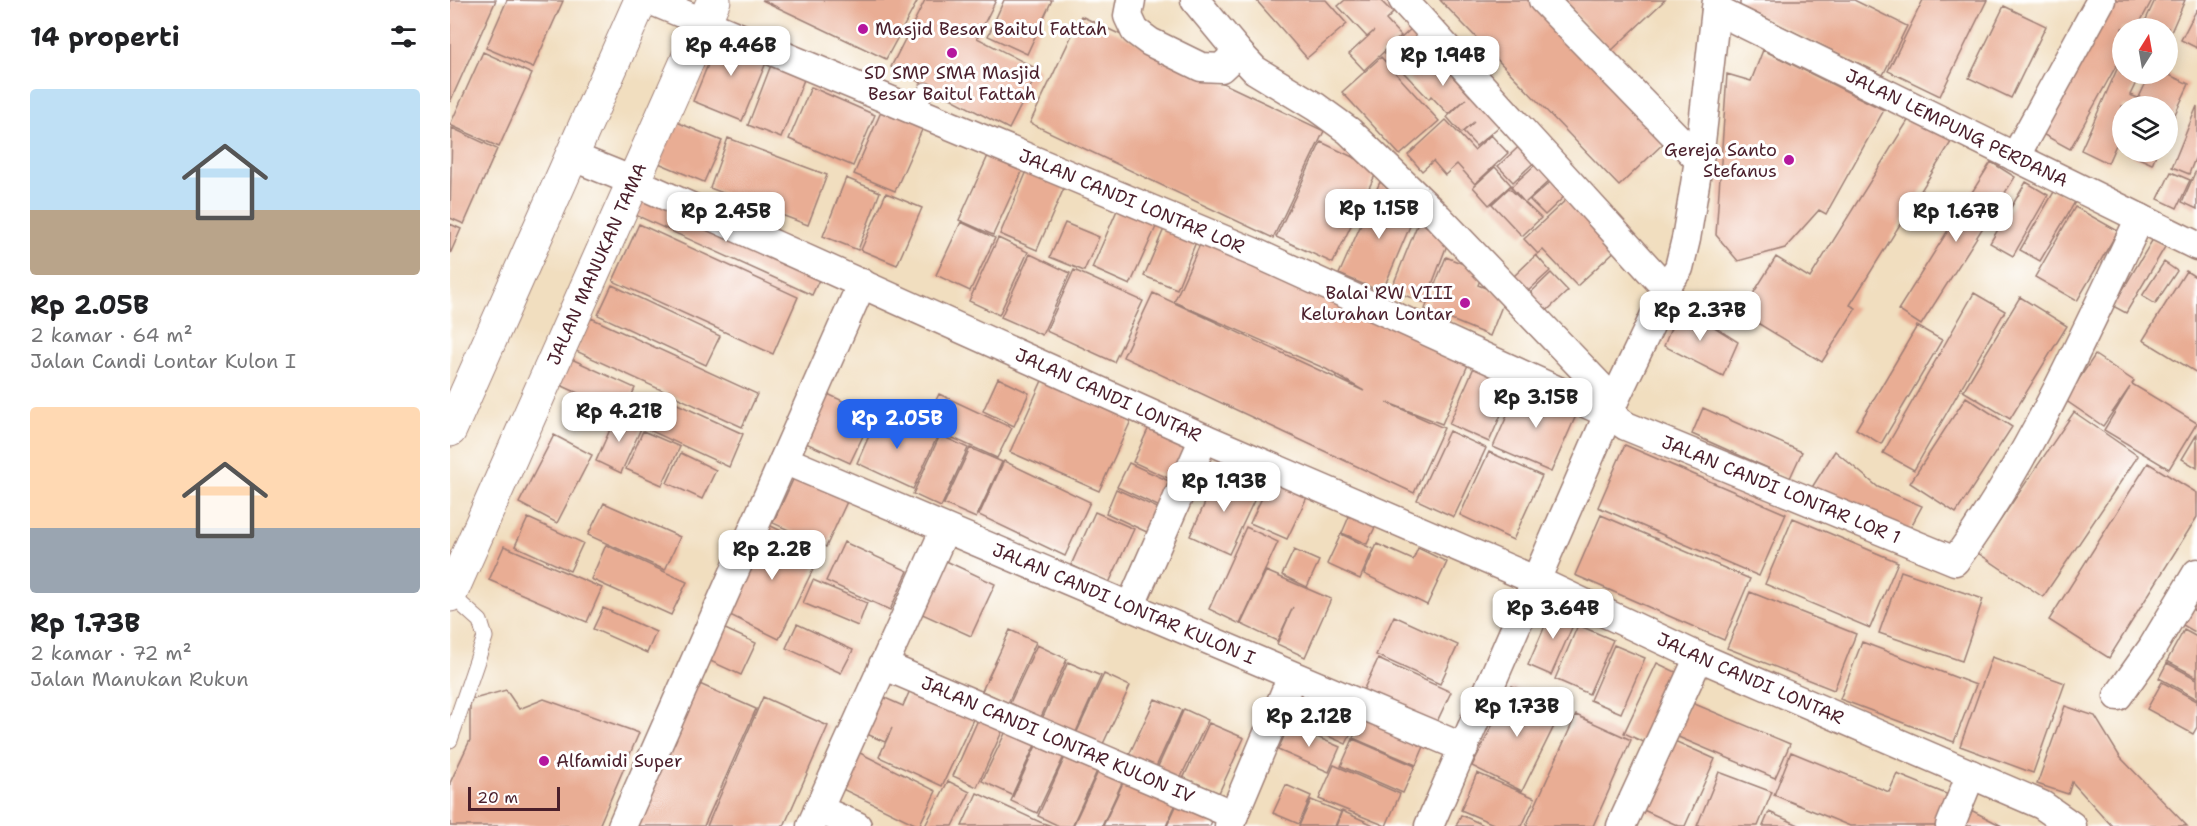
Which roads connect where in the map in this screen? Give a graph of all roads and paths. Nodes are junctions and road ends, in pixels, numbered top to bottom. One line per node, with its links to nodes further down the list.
1 (641, 0): 11 (street)
2 (650, 0): 9 (street, JALAN CANDI LONTAR LOR)
3 (1131, 0): 10 (street)
4 (1195, 0): 10 (street)
5 (1403, 0): 18 (street)
6 (1544, 0): 13 (street)
7 (2101, 0): 12 (street)
8 (1717, 5): 12 (street, JALAN LEMPUNG PERDANA); 13 (street)
9 (709, 11): 14 (street, JALAN MANUKAN TAMA); 19 (street, JALAN CANDI LONTAR LOR)
10 (1238, 52): 19 (street)
11 (571, 156): 14 (street, JALAN CANDI LONTAR); 20 (street)
12 (2015, 157): 15 (street, JALAN LEMPUNG PERDANA)
13 (1699, 160): 18 (street)
14 (633, 181): 17 (street, JALAN CANDI LONTAR); 26 (street, JALAN MANUKAN TAMA)
15 (2140, 218): 16 (street, JALAN LEMPUNG PERDANA); 19 (street, JALAN CANDI LONTAR LOR 1)
16 (2197, 246)
17 (862, 283): 21 (street, JALAN CANDI LONTAR); 22 (street)
18 (1665, 287): 19 (street)
19 (1612, 408): 25 (street)
20 (450, 430)
21 (1204, 438): 25 (street, JALAN CANDI LONTAR); 27 (street)
22 (784, 460): 23 (street, JALAN CANDI LONTAR KULON I); 38 (street)
23 (945, 529): 27 (street, JALAN CANDI LONTAR KULON I); 29 (street)
24 (2197, 573): 31 (street)
25 (1538, 580): 28 (street, JALAN CANDI LONTAR); 33 (street)
26 (450, 595): 32 (lane)
27 (1130, 607): 30 (street, JALAN CANDI LONTAR KULON I)
28 (1699, 657): 34 (street, JALAN CANDI LONTAR); 37 (street)
29 (883, 665): 35 (street); 36 (street, JALAN CANDI LONTAR KULON IV)
30 (1292, 676): 33 (street, JALAN CANDI LONTAR KULON I); 36 (street)
31 (2118, 696)
32 (450, 740)
33 (1464, 748): 40 (street)
34 (1971, 774): 41 (street); 42 (street, JALAN CANDI LONTAR)
35 (814, 818): 39 (street)
36 (1231, 820)
37 (1623, 825)
38 (622, 826)
39 (857, 826)
40 (1429, 826)
41 (1950, 826)
42 (2072, 826)

